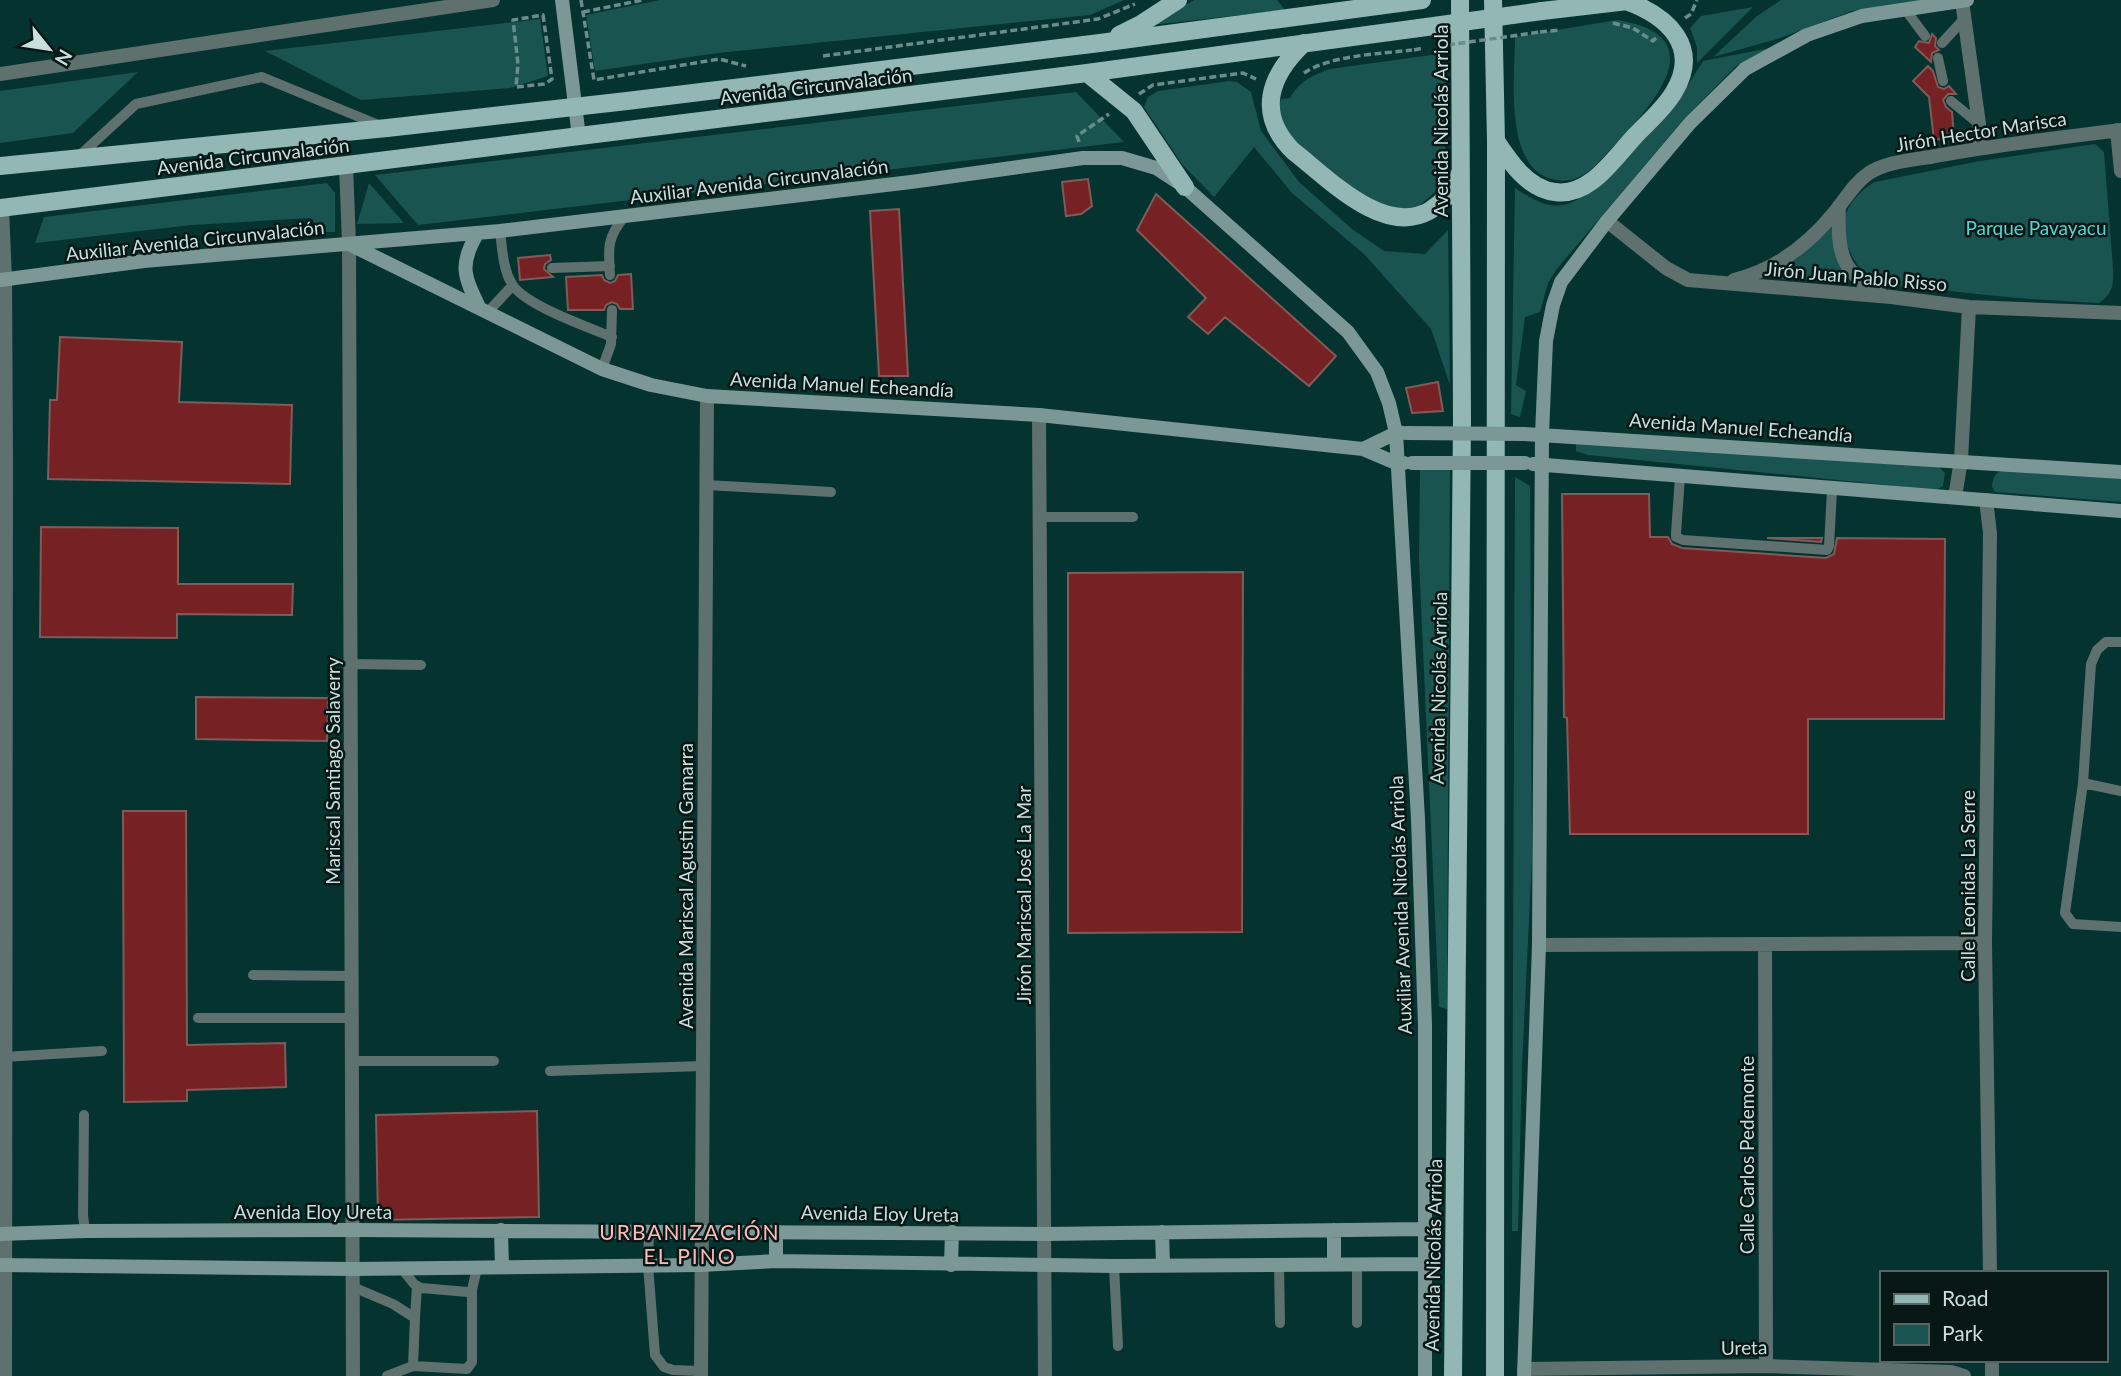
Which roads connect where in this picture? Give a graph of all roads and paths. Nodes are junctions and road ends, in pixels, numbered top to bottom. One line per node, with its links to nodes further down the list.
1 (493, 0): 32 (street)
2 (562, 0): 37 (street)
3 (582, 0): 15 (path)
4 (643, 0): 15 (path)
5 (1145, 0): 28 (path)
6 (1178, 0): 23 (main road)
7 (1308, 0): 16 (main road)
8 (1460, 0): 49 (main road, Avenida Nicolás Arriola)
9 (1493, 0): 42 (main road)
10 (1697, 0): 20 (path)
11 (1963, 0): 14 (street); 18 (street)
12 (1418, 1): 16 (main road, Avenida Circunvalación)
13 (1631, 1): 20 (main road); 24 (main road, Avenida Circunvalación, bridge)
14 (1905, 9): 22 (lane); 54 (street)
15 (583, 12): 30 (path)
16 (1331, 12): 23 (main road, Avenida Circunvalación)
17 (543, 15): 17 (path)
18 (1964, 19): 25 (lane); 38 (street)
19 (1612, 23): 20 (path)
20 (1671, 28): 42 (main road)
21 (1564, 29): 26 (path, bridge)
22 (1925, 36)
23 (1100, 43): 37 (main road, Avenida Circunvalación)
24 (1304, 43): 31 (main road, Avenida Circunvalación); 34 (main road)
25 (1942, 43)
26 (1439, 46)
27 (1427, 48): 34 (path, bridge)
28 (811, 58)
29 (1938, 58): 33 (lane)
30 (758, 65)
31 (1087, 73): 36 (main road); 41 (main road, Avenida Circunvalación)
32 (0, 74)
33 (1943, 81)
34 (1273, 88): 36 (path); 49 (main road)
35 (1951, 100): 38 (lane)
36 (1125, 103): 45 (path); 50 (main road)
37 (576, 107): 39 (main road, Avenida Circunvalación); 41 (street)
38 (1979, 124): 43 (street)
39 (387, 128): 44 (main road, Avenida Circunvalación); 44 (lane)
40 (2119, 130): 43 (street, Jirón Hector Marisca); 48 (street)
41 (579, 137): 46 (main road, Avenida Circunvalación)
42 (1496, 141): 154 (main road)
43 (1980, 147): 51 (street, Jirón Hector Marisca)
44 (78, 157): 47 (main road, Avenida Circunvalación)
45 (1083, 158): 50 (street, Auxiliar Avenida Circunvalación); 53 (street, Auxiliar Avenida Circunvalación)
46 (345, 165): 52 (main road, Avenida Circunvalación); 57 (street, Mariscal Santiago Salaverry)
47 (0, 166)
48 (2121, 171)
49 (1461, 172): 153 (main road, Avenida Nicolás Arriola)
50 (1185, 187): 71 (street, Auxiliar Avenida Circunvalación)
51 (1839, 206): 60 (street, Jirón Hector Marisca); 62 (street)
52 (1, 208): 59 (street)
53 (625, 216): 55 (street, Auxiliar Avenida Circunvalación); 58 (lane)
54 (1607, 221): 60 (street, Jirón Juan Pablo Risso); 72 (street)
55 (500, 231): 56 (street, Auxiliar Avenida Circunvalación); 61 (lane)
56 (477, 234): 57 (street, Auxiliar Avenida Circunvalación); 64 (street)
57 (349, 244): 59 (street, Auxiliar Avenida Circunvalación); 64 (street, Avenida Manuel Echeandía); 89 (street, Mariscal Santiago Salaverry)
58 (552, 268)
59 (3, 280): 75 (street)
60 (1722, 283): 62 (street, Jirón Juan Pablo Risso)
61 (512, 286): 64 (lane); 67 (lane)
62 (1891, 297): 63 (street, Jirón Juan Pablo Risso)
63 (1969, 307): 66 (street, Jirón Juan Pablo Risso); 74 (street)
64 (483, 309): 68 (street, Avenida Manuel Echeandía)
65 (612, 310): 67 (lane)
66 (2121, 313)
67 (611, 337): 68 (lane)
68 (602, 369): 69 (street, Avenida Manuel Echeandía)
69 (707, 396): 70 (street, Avenida Manuel Echeandía); 80 (street, Avenida Mariscal Agustin Gamarra)
70 (1039, 415): 73 (street, Avenida Manuel Echeandía); 86 (street, Jirón Mariscal José La Mar)
71 (1401, 433): 72 (street, Avenida Manuel Echeandía, bridge); 73 (street, Avenida Manuel Echeandía); 76 (street, Auxiliar Avenida Nicolás Arriola)
72 (1542, 434): 74 (street, Avenida Manuel Echeandía); 77 (street)
73 (1363, 449): 76 (street, Avenida Manuel Echeandía)
74 (1961, 460): 78 (street, Avenida Manuel Echeandía); 83 (street)
75 (3, 461): 102 (street)
76 (1396, 463): 77 (street, Avenida Manuel Echeandía, bridge); 108 (street, Auxiliar Avenida Nicolás Arriola)
77 (1542, 464): 79 (street, Avenida Manuel Echeandía); 96 (street)
78 (2121, 472)
79 (1680, 477): 81 (street, Avenida Manuel Echeandía); 81 (lane)
80 (707, 485): 82 (lane); 105 (street, Avenida Mariscal Agustin Gamarra)
81 (1832, 489): 83 (street, Avenida Manuel Echeandía)
82 (831, 492)
83 (1955, 498): 84 (street, Avenida Manuel Echeandía)
84 (1986, 500): 85 (street, Avenida Manuel Echeandía); 94 (street, Calle Leonidas La Serre)
85 (2121, 511)
86 (1040, 517): 87 (lane); 119 (street, Jirón Mariscal José La Mar)
87 (1133, 517)
88 (2121, 642): 91 (lane)
89 (351, 664): 90 (lane); 98 (street, Mariscal Santiago Salaverry)
90 (421, 665)
91 (2083, 783): 92 (lane); 93 (lane)
92 (2121, 791)
93 (2121, 927)
94 (1985, 943): 95 (street); 136 (street, Calle Leonidas La Serre)
95 (1765, 944): 96 (street); 145 (street, Calle Carlos Pedemonte)
96 (1539, 945): 146 (street)
97 (253, 975): 98 (lane)
98 (352, 976): 100 (street, Mariscal Santiago Salaverry)
99 (198, 1018): 100 (lane)
100 (352, 1018): 104 (street, Mariscal Santiago Salaverry)
101 (102, 1051): 102 (lane)
102 (4, 1057): 118 (street)
103 (494, 1061): 104 (lane)
104 (353, 1062): 109 (street, Mariscal Santiago Salaverry)
105 (703, 1066): 106 (lane); 114 (street, Avenida Mariscal Agustin Gamarra)
106 (550, 1070)
107 (84, 1115): 112 (lane)
108 (1424, 1229): 111 (street, Avenida Eloy Ureta); 123 (street, Auxiliar Avenida Nicolás Arriola)
109 (353, 1230): 110 (street, Avenida Eloy Ureta); 112 (street, Avenida Eloy Ureta); 134 (street, Mariscal Santiago Salaverry)
110 (501, 1230): 113 (street, Avenida Eloy Ureta); 132 (street)
111 (1334, 1230): 116 (street, Avenida Eloy Ureta); 121 (street)
112 (85, 1231): 118 (street, Avenida Eloy Ureta)
113 (649, 1231): 114 (street, Avenida Eloy Ureta); 125 (lane)
114 (701, 1231): 115 (street, Avenida Eloy Ureta); 126 (street, Avenida Mariscal Agustin Gamarra)
115 (776, 1231): 117 (street, Avenida Eloy Ureta); 120 (street)
116 (1162, 1232): 119 (street, Avenida Eloy Ureta); 129 (street)
117 (952, 1233): 119 (street, Avenida Eloy Ureta); 127 (street)
118 (2, 1234): 124 (street)
119 (1044, 1234): 128 (street, Jirón Mariscal José La Mar)
120 (776, 1261): 126 (street); 127 (street)
121 (1334, 1264): 122 (street); 130 (street)
122 (1357, 1264): 123 (street); 142 (lane)
123 (1424, 1264): 152 (street, Auxiliar Avenida Nicolás Arriola)
124 (2, 1265): 134 (street); 148 (street)
125 (649, 1265): 126 (street); 132 (street); 147 (lane)
126 (701, 1265): 147 (street, Avenida Mariscal Agustin Gamarra)
127 (951, 1265): 128 (street)
128 (1044, 1265): 131 (street); 151 (street, Jirón Mariscal José La Mar)
129 (1163, 1265): 130 (street); 131 (street)
130 (1279, 1265): 141 (lane)
131 (1114, 1266): 143 (lane)
132 (502, 1267): 133 (street)
133 (477, 1268): 135 (street); 139 (lane)
134 (353, 1269): 135 (street); 138 (street, Mariscal Santiago Salaverry)
135 (402, 1269): 137 (lane)
136 (1990, 1271)
137 (418, 1286): 139 (lane); 140 (lane)
138 (353, 1287): 140 (lane); 149 (street, Mariscal Santiago Salaverry)
139 (472, 1290): 144 (lane)
140 (415, 1318): 144 (lane)
141 (1280, 1323)
142 (1357, 1324)
143 (1118, 1346)
144 (413, 1366): 150 (lane)
145 (1766, 1366): 146 (street, Ureta); 155 (street, Ureta)
146 (1524, 1372)
147 (701, 1373)
148 (5, 1376)
149 (354, 1376)
150 (387, 1376)
151 (1045, 1376)
152 (1426, 1376)
153 (1453, 1376)
154 (1495, 1376)
155 (1964, 1376)

